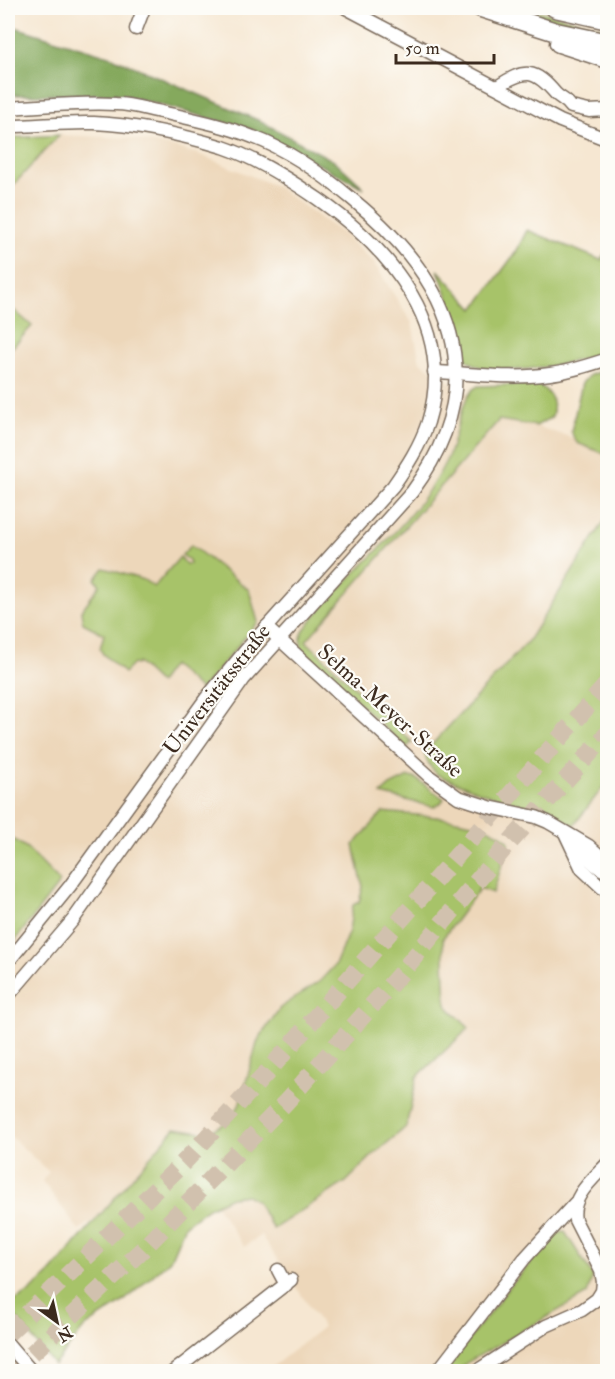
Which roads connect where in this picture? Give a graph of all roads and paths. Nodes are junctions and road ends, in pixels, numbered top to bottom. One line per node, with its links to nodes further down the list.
1 (144, 8): 7 (street)
2 (346, 8): 10 (street)
3 (481, 8): 5 (highway)
4 (555, 8): 6 (highway)
5 (498, 14): 8 (highway); 9 (highway)
6 (608, 20)
7 (136, 28)
8 (608, 43)
9 (608, 59)
10 (497, 87): 11 (street); 14 (street)
11 (558, 96): 12 (street); 14 (street)
12 (571, 107): 15 (street); 16 (street)
13 (8, 108): 21 (street, Universitätsstraße)
14 (539, 109): 16 (street)
15 (608, 110)
16 (560, 121): 18 (street)
17 (8, 126): 20 (street, Universitätsstraße)
18 (608, 140)
19 (607, 359): 21 (street)
20 (434, 372): 21 (street); 22 (street, Universitätsstraße)
21 (456, 373): 23 (street, Universitätsstraße)
22 (377, 504): 23 (street); 24 (street, Universitätsstraße)
23 (392, 515): 25 (street, Universitätsstraße)
24 (266, 627): 25 (street, Selma-Meyer-Straße); 31 (street, Universitätsstraße)
25 (280, 639): 26 (street, Selma-Meyer-Straße); 32 (street, Universitätsstraße)
26 (565, 832): 27 (street, Selma-Meyer-Straße); 30 (street)
27 (578, 842): 28 (street, Selma-Meyer-Straße); 29 (street, Selma-Meyer-Straße)
28 (608, 863)
29 (608, 872)
30 (608, 893)
31 (8, 963)
32 (8, 996)
33 (608, 1163): 34 (street)
34 (576, 1203): 39 (street); 40 (street)
35 (278, 1270): 38 (street)
36 (8, 1344): 37 (street)
37 (32, 1371)
38 (173, 1371)
39 (436, 1371)
40 (475, 1371)

